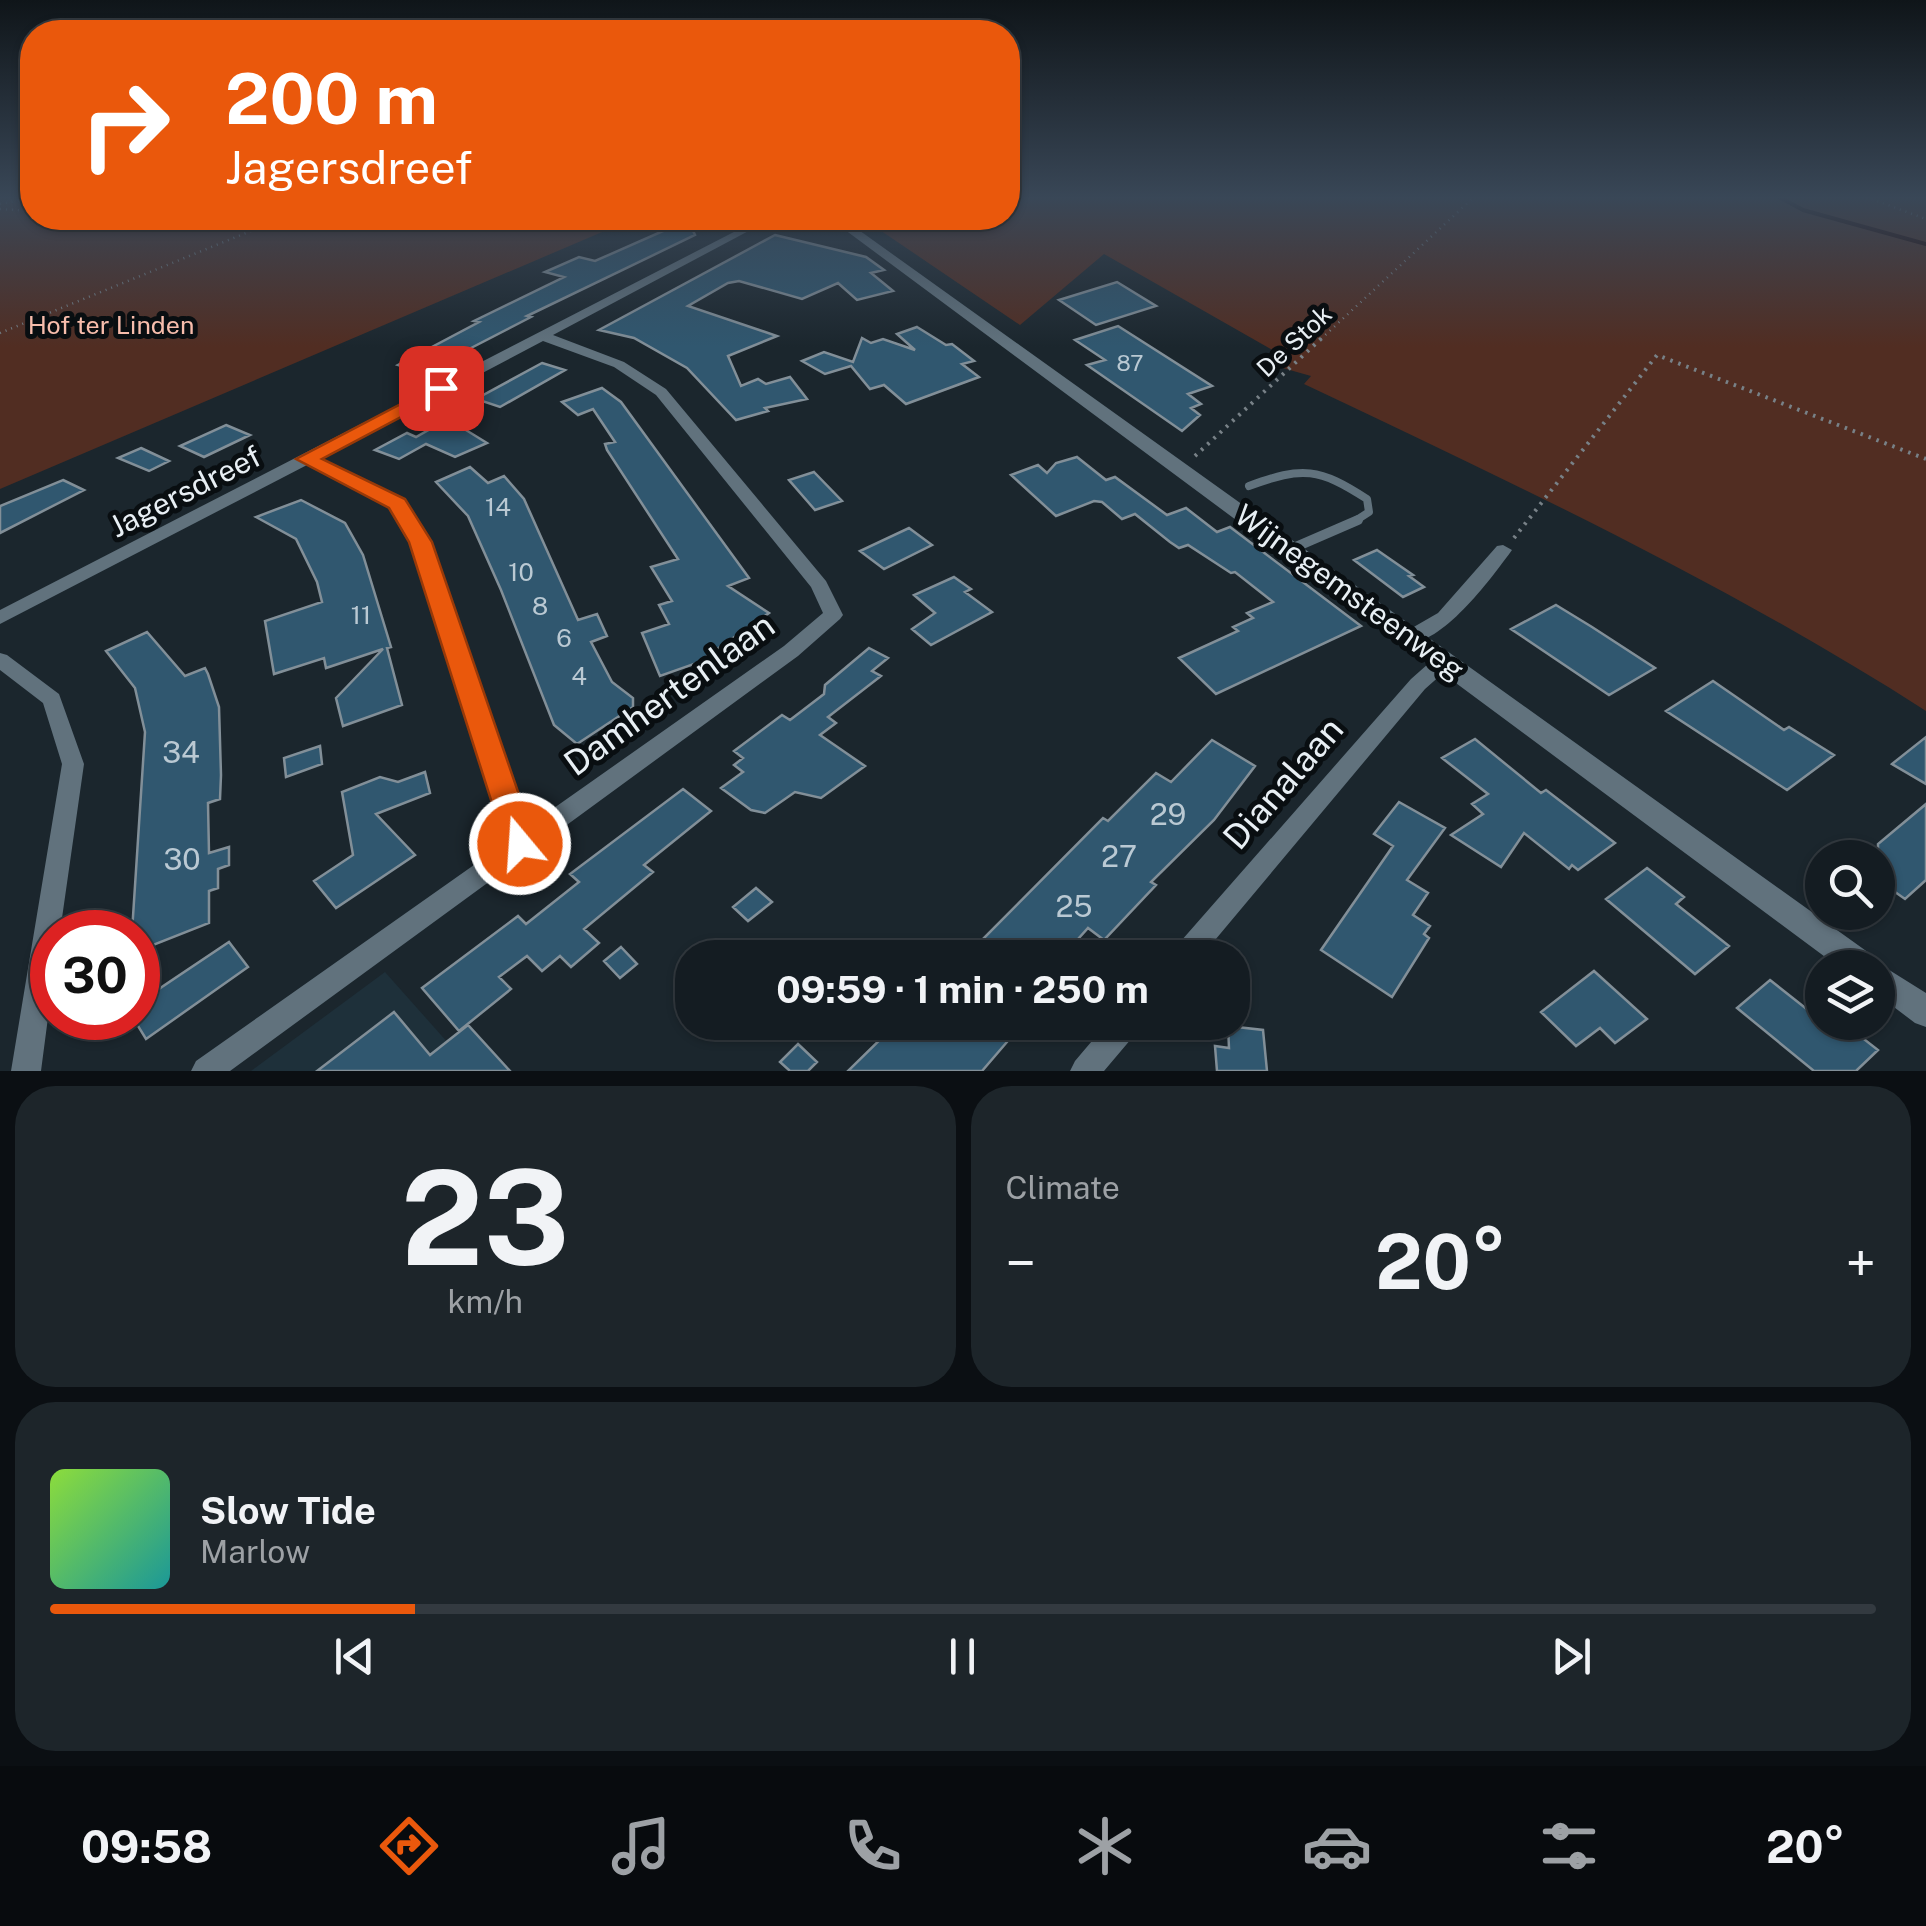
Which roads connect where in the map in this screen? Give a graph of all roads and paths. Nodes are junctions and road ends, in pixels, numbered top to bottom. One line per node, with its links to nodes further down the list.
1 (211, 247): 5 (path)
2 (712, 247): 6 (street, Jagersdreef)
3 (875, 247): 9 (street, Wijnegemsteenweg)
4 (1420, 247): 9 (path, De Stok)
5 (0, 333)
6 (542, 336): 8 (street, Jagersdreef); 17 (street, Damhertenlaan)
7 (1926, 458): 12 (path)
8 (306, 459): 13 (street, Jagersdreef); 17 (street)
9 (1180, 469): 11 (street, Wijnegemsteenweg)
10 (1249, 486): 11 (lane)
11 (1291, 549): 14 (street, Wijnegemsteenweg)
12 (1503, 550): 14 (street)
13 (0, 618)
14 (1412, 637): 16 (street, Wijnegemsteenweg)
15 (0, 660): 24 (street)
16 (1444, 661): 18 (street, Dianalaan); 19 (street, Wijnegemsteenweg)
17 (520, 844): 25 (street, Damhertenlaan)
18 (1198, 940)
19 (1840, 950)
20 (1895, 989): 21 (street)
21 (1926, 1012)
22 (1114, 1040): 23 (street)
23 (1094, 1067)
24 (26, 1071)
25 (206, 1071)

